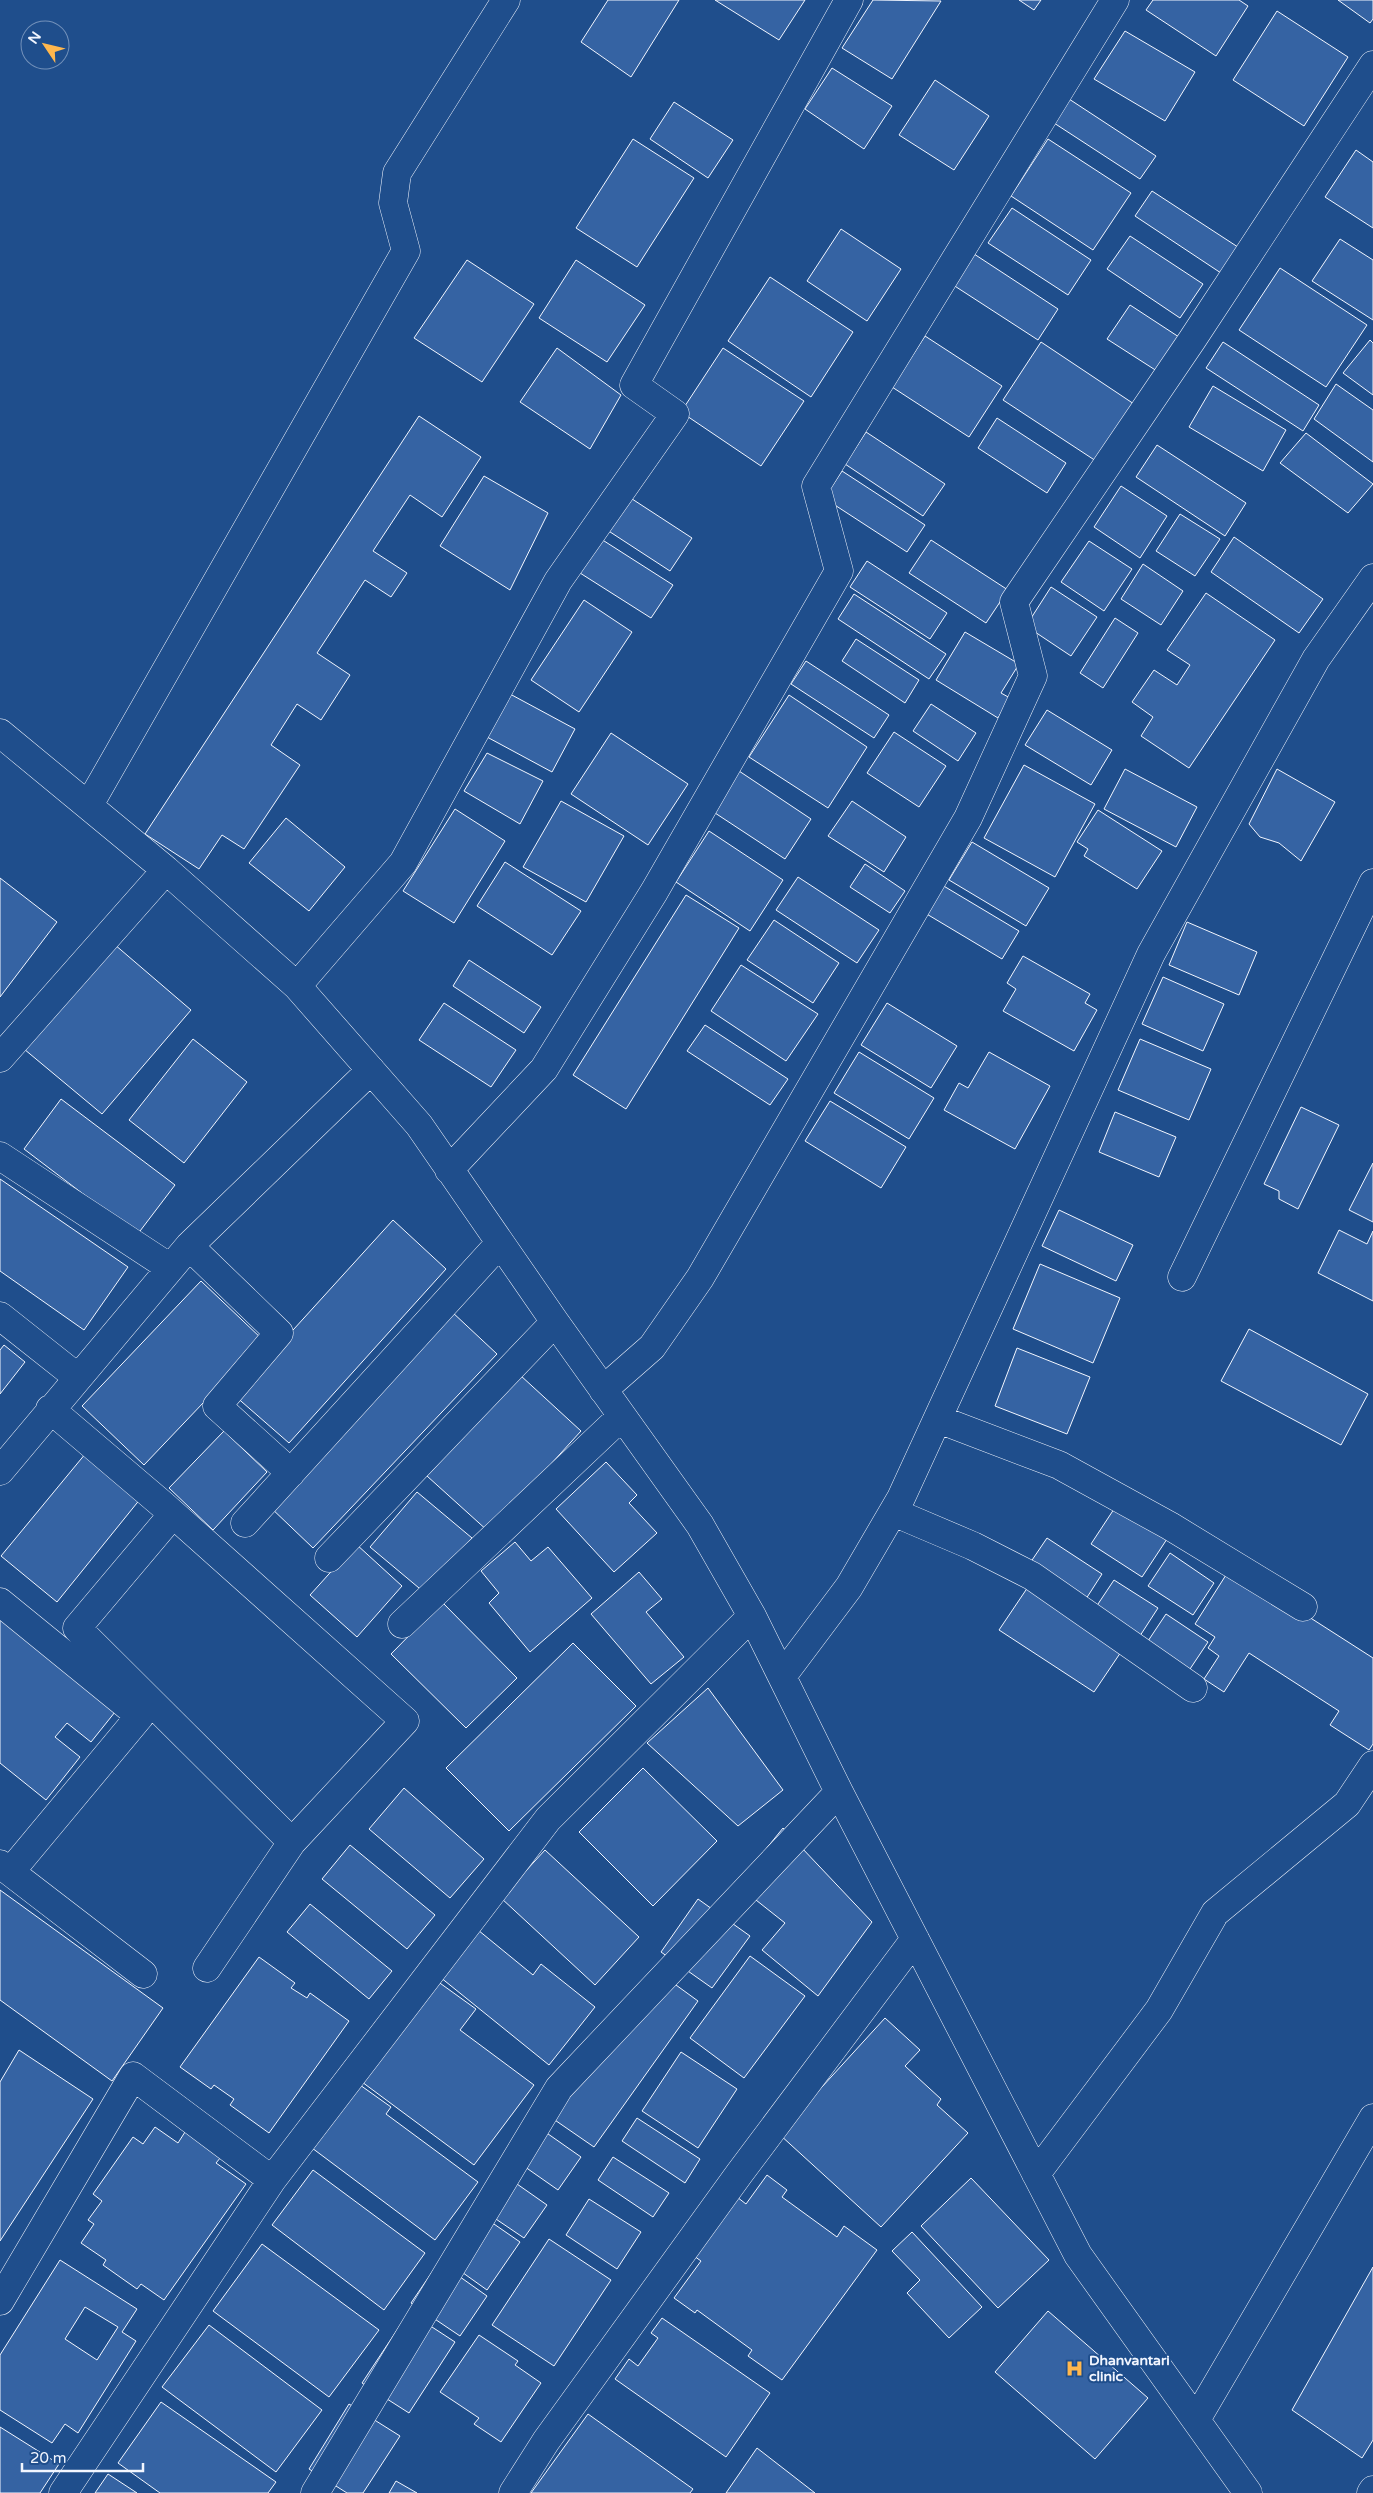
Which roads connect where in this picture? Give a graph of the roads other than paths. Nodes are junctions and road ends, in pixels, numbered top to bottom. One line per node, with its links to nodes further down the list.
1 (506, 0): 7 (street)
2 (849, 0): 10 (street)
3 (1115, 0): 14 (street)
4 (1373, 64): 22 (street)
5 (1373, 578): 25 (street)
6 (0, 733): 7 (street)
7 (88, 805): 8 (street)
8 (166, 870): 10 (street); 11 (street)
9 (1373, 883): 18 (street)
10 (297, 986): 12 (street)
11 (4, 1045)
12 (371, 1070): 14 (street); 16 (street)
13 (0, 1156): 17 (street)
14 (449, 1170): 15 (street)
15 (500, 1243): 20 (street); 27 (street)
16 (189, 1246): 17 (street); 27 (street)
17 (169, 1267): 21 (street)
18 (1182, 1277)
19 (0, 1316): 21 (street)
20 (555, 1322): 22 (street); 31 (street)
21 (77, 1378): 23 (street)
22 (603, 1390): 24 (street)
23 (50, 1409): 26 (street); 28 (street)
24 (622, 1416): 34 (street); 35 (street)
25 (938, 1419): 29 (street); 33 (street)
26 (0, 1471)
27 (291, 1473): 30 (street)
28 (168, 1510): 40 (street); 40 (street)
29 (893, 1512): 36 (street); 37 (street)
30 (245, 1523)
31 (329, 1558)
32 (0, 1602): 41 (street)
33 (1303, 1607)
34 (752, 1616): 36 (street); 47 (street)
35 (402, 1624)
36 (782, 1675): 39 (street)
37 (1193, 1688)
38 (1373, 1764): 46 (street)
39 (839, 1792): 42 (street); 51 (street)
40 (292, 1842): 43 (street)
41 (5, 1868): 44 (street)
42 (915, 1939): 46 (street); 52 (street)
43 (207, 1968)
44 (143, 1974)
45 (1373, 2118): 49 (street)
46 (1036, 2174): 49 (street)
47 (272, 2180): 48 (street); 50 (street)
48 (0, 2301)
49 (1196, 2420): 53 (street)
50 (63, 2493)
51 (315, 2493)
52 (513, 2493)
53 (1248, 2493)

